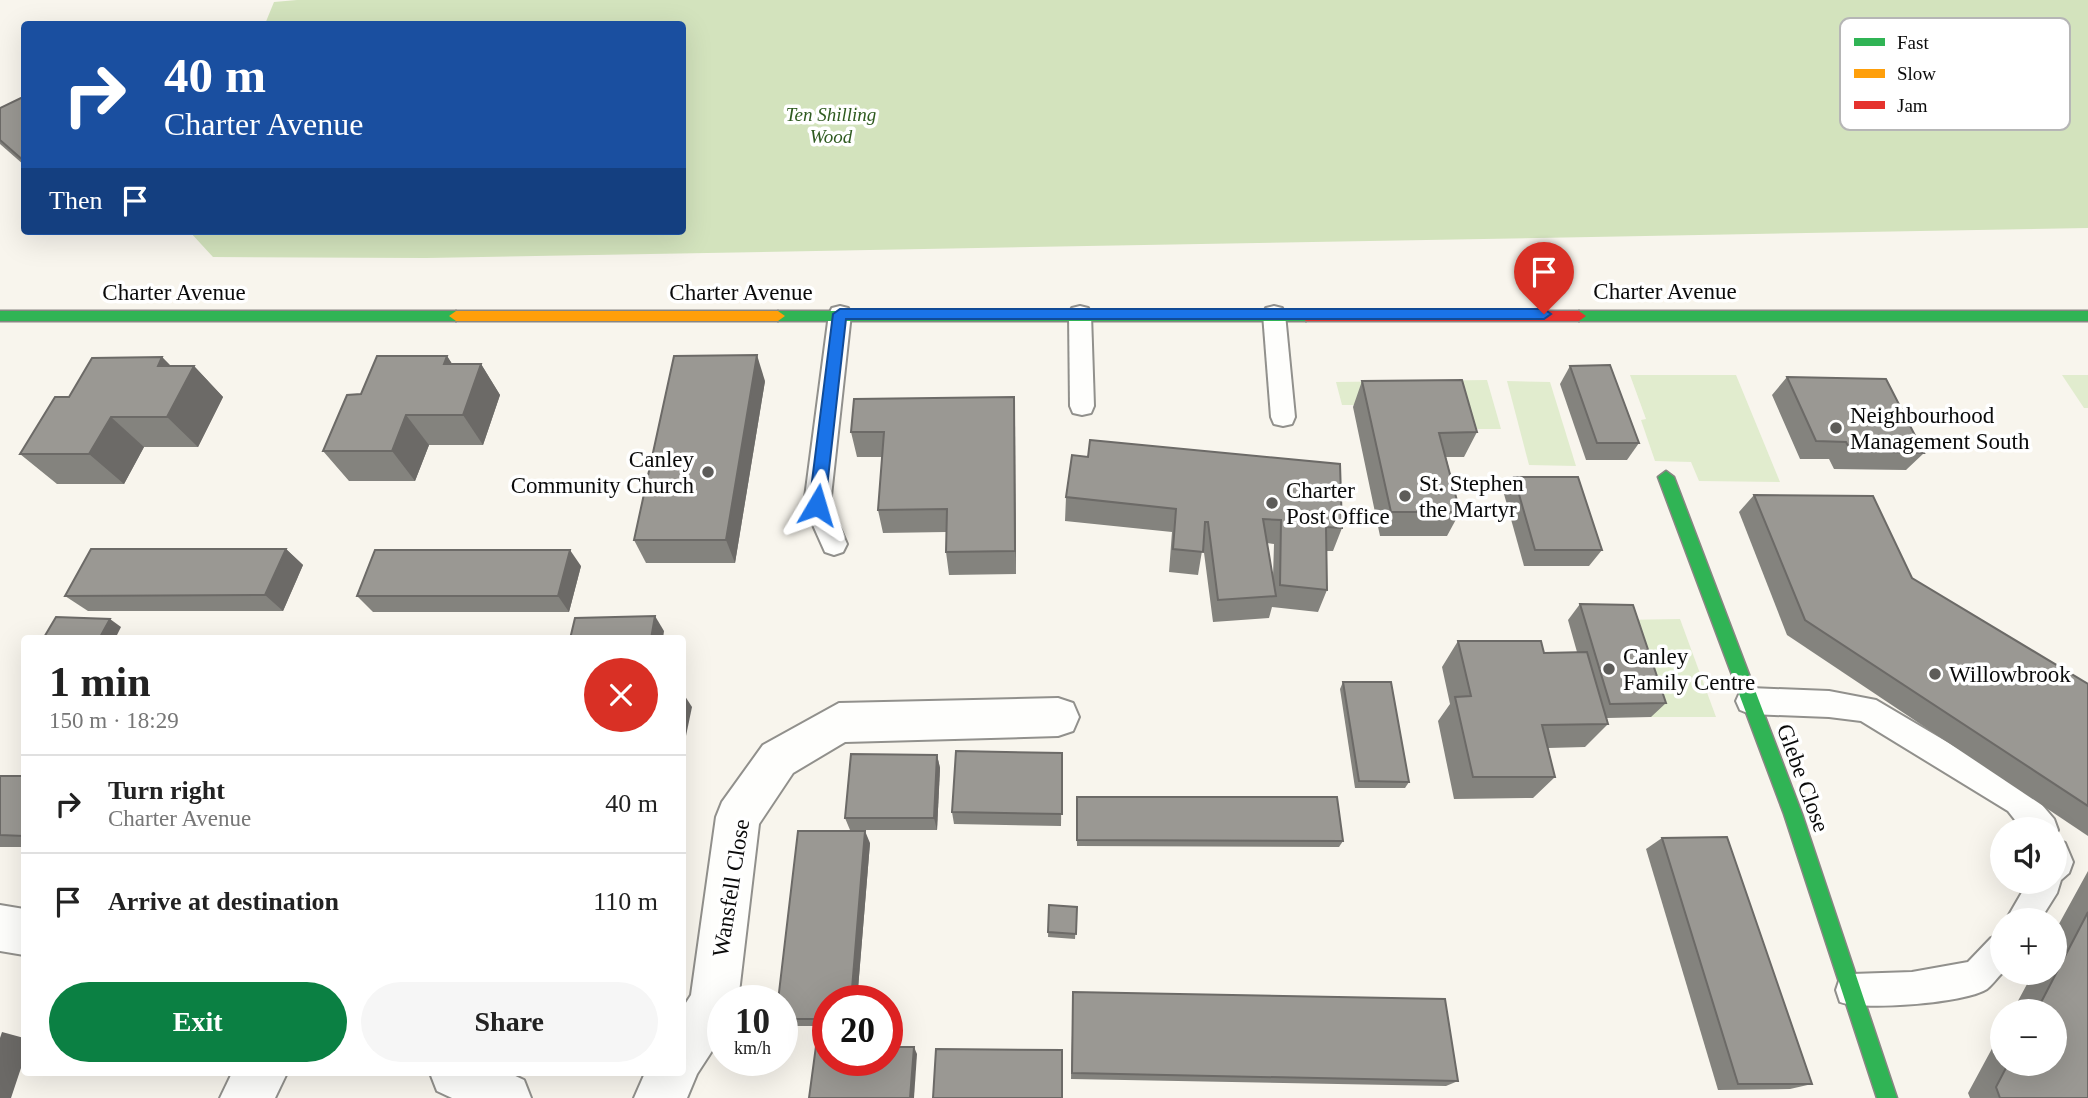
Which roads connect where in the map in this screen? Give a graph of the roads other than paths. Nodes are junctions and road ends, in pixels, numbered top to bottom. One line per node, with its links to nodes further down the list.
1 (0, 307): 2 (street, Charter Avenue)
2 (23, 314): 3 (street, Charter Avenue); 6 (street, Charter Avenue)
3 (840, 314): 4 (street, Charter Avenue); 11 (lane)
4 (1080, 314): 5 (street, Charter Avenue); 8 (lane)
5 (1274, 314): 7 (street, Charter Avenue); 9 (lane)
6 (0, 316)
7 (2088, 316)
8 (1082, 406)
9 (1283, 417)
10 (1666, 477): 12 (street, Glebe Close)
11 (834, 544)
12 (1750, 701): 14 (lane); 18 (street, Glebe Close)
13 (1058, 717): 19 (street, Wansfell Close)
14 (2032, 817)
15 (0, 928): 16 (street)
16 (21, 932)
17 (1990, 962): 18 (lane)
18 (1852, 990): 26 (street, Glebe Close)
19 (686, 1049)
20 (260, 1076): 23 (street)
21 (461, 1076): 24 (street)
22 (671, 1076): 25 (street)
23 (245, 1098)
24 (506, 1098)
25 (659, 1098)
26 (1887, 1098)

